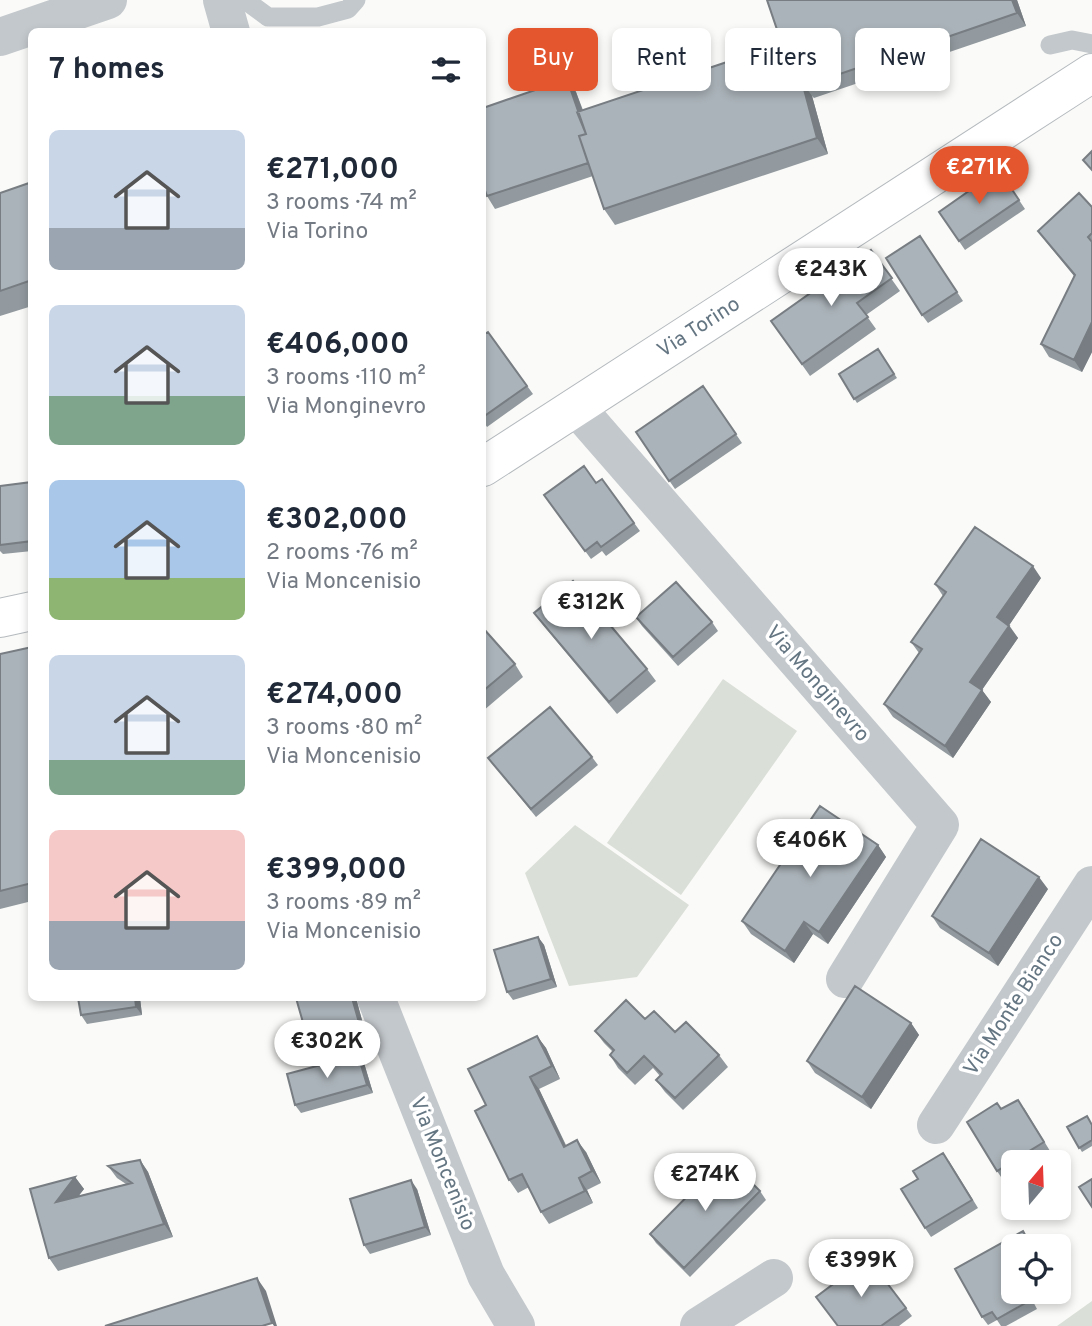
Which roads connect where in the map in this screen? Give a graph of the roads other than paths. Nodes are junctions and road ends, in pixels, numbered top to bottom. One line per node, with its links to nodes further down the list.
1 (108, 0): 6 (street)
2 (222, 0): 5 (street)
3 (245, 0): 4 (lane)
4 (356, 0)
5 (230, 28)
6 (0, 37)
7 (1092, 44): 8 (lane)
8 (1050, 45)
9 (1092, 73): 10 (main road, Via Torino)
10 (576, 407): 11 (main road, Via Torino); 15 (street, Via Monginevro)
11 (486, 465)
12 (28, 612): 13 (main road)
13 (0, 618)
14 (1092, 885): 17 (street, Via Monte Bianco)
15 (845, 979)
16 (377, 1001): 19 (street, Via Moncenisio)
17 (936, 1125)
18 (774, 1278): 20 (street)
19 (516, 1326)
20 (699, 1326)

